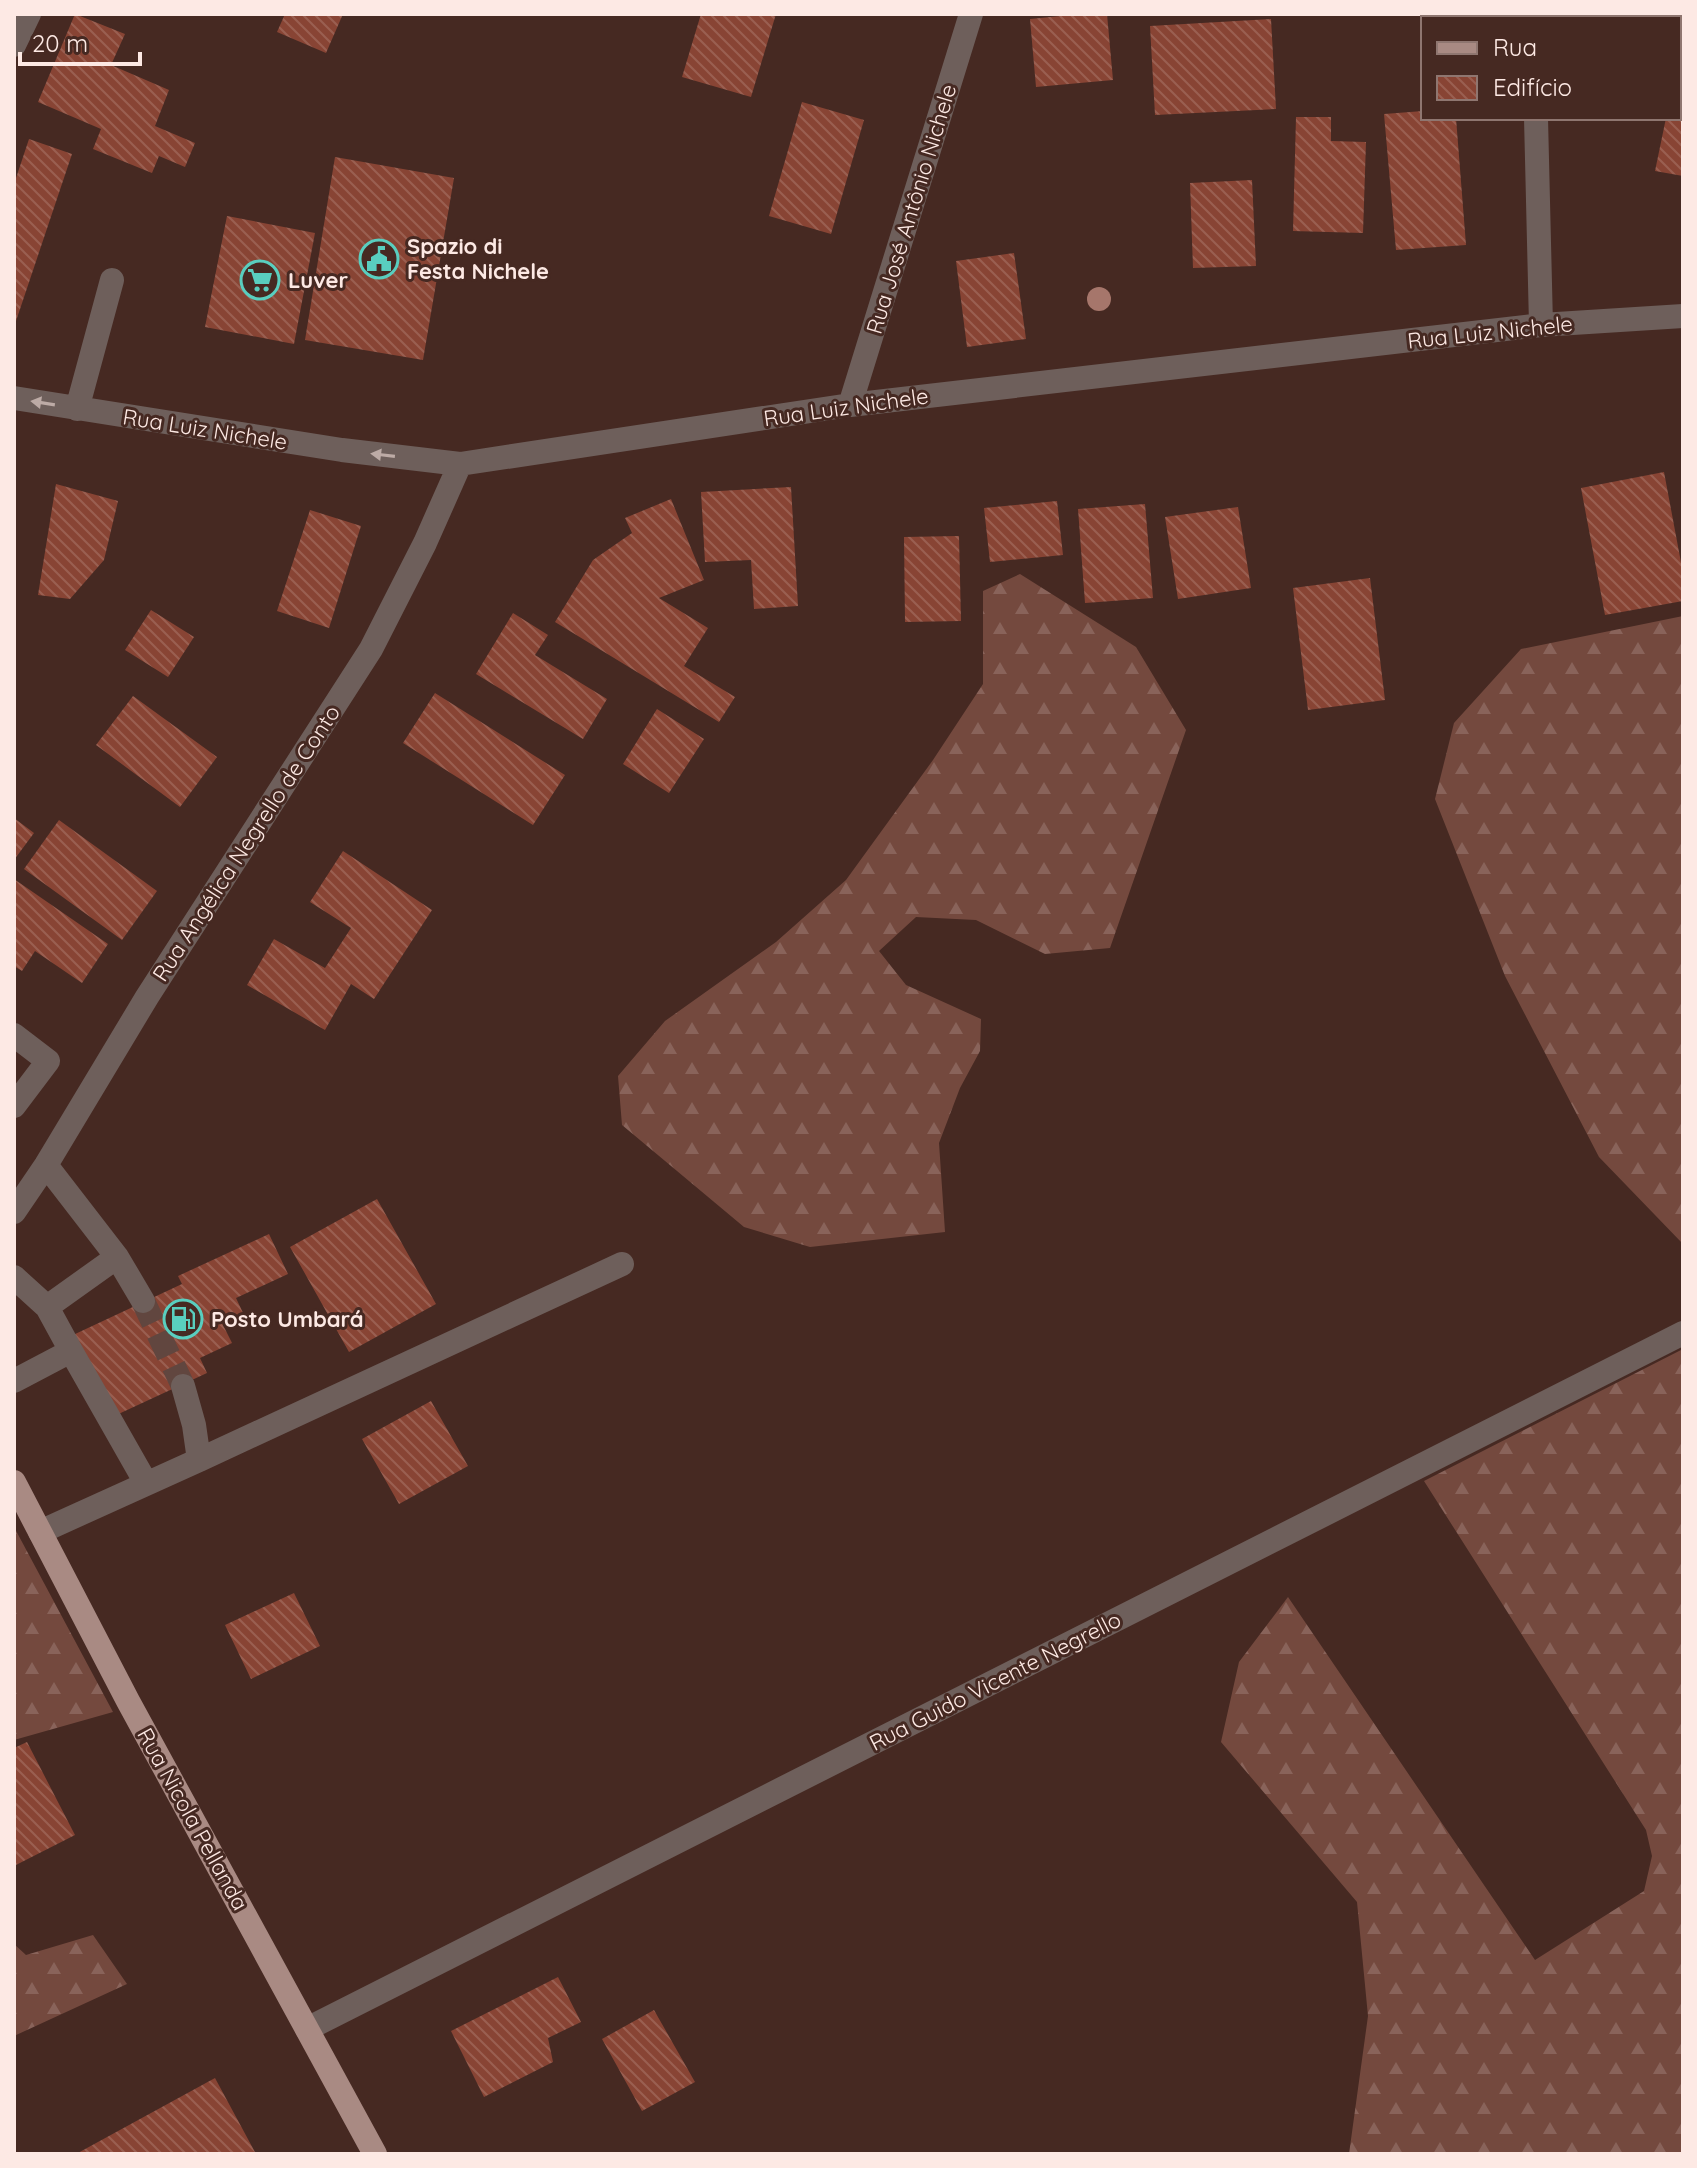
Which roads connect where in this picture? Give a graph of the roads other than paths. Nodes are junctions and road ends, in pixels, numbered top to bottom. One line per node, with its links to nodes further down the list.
1 (29, 14): 3 (street)
2 (971, 14): 9 (street, Rua José Antônio Nichele)
3 (14, 45)
4 (1536, 120): 7 (street)
5 (112, 280): 10 (street)
6 (1683, 316): 7 (street, Rua Luiz Nichele)
7 (1541, 325): 9 (street, Rua Luiz Nichele)
8 (14, 398): 10 (street, Rua Luiz Nichele, one-way to 8)
9 (850, 405): 11 (street, Rua Luiz Nichele)
10 (77, 409): 11 (street, Rua Luiz Nichele, one-way to 10)
11 (460, 464): 14 (street, Rua Angélica Negrello de Conto)
12 (14, 1035): 13 (street)
13 (14, 1106)
14 (46, 1165): 15 (street, Rua Angélica Negrello de Conto); 16 (street)
15 (14, 1212)
16 (117, 1257): 19 (street); 20 (street)
17 (622, 1264): 25 (street)
18 (14, 1277): 20 (street)
19 (143, 1301)
20 (47, 1307): 22 (street)
21 (1683, 1333): 29 (street, Rua Guido Vicente Negrello)
22 (71, 1351): 23 (street); 27 (street)
23 (14, 1381)
24 (183, 1386): 25 (street)
25 (199, 1460): 27 (street)
26 (14, 1482): 28 (main road, Rua Nicola Pellanda)
27 (146, 1483): 28 (street)
28 (40, 1532): 29 (main road, Rua Nicola Pellanda)
29 (307, 2029): 30 (main road, Rua Nicola Pellanda)
30 (375, 2154)

